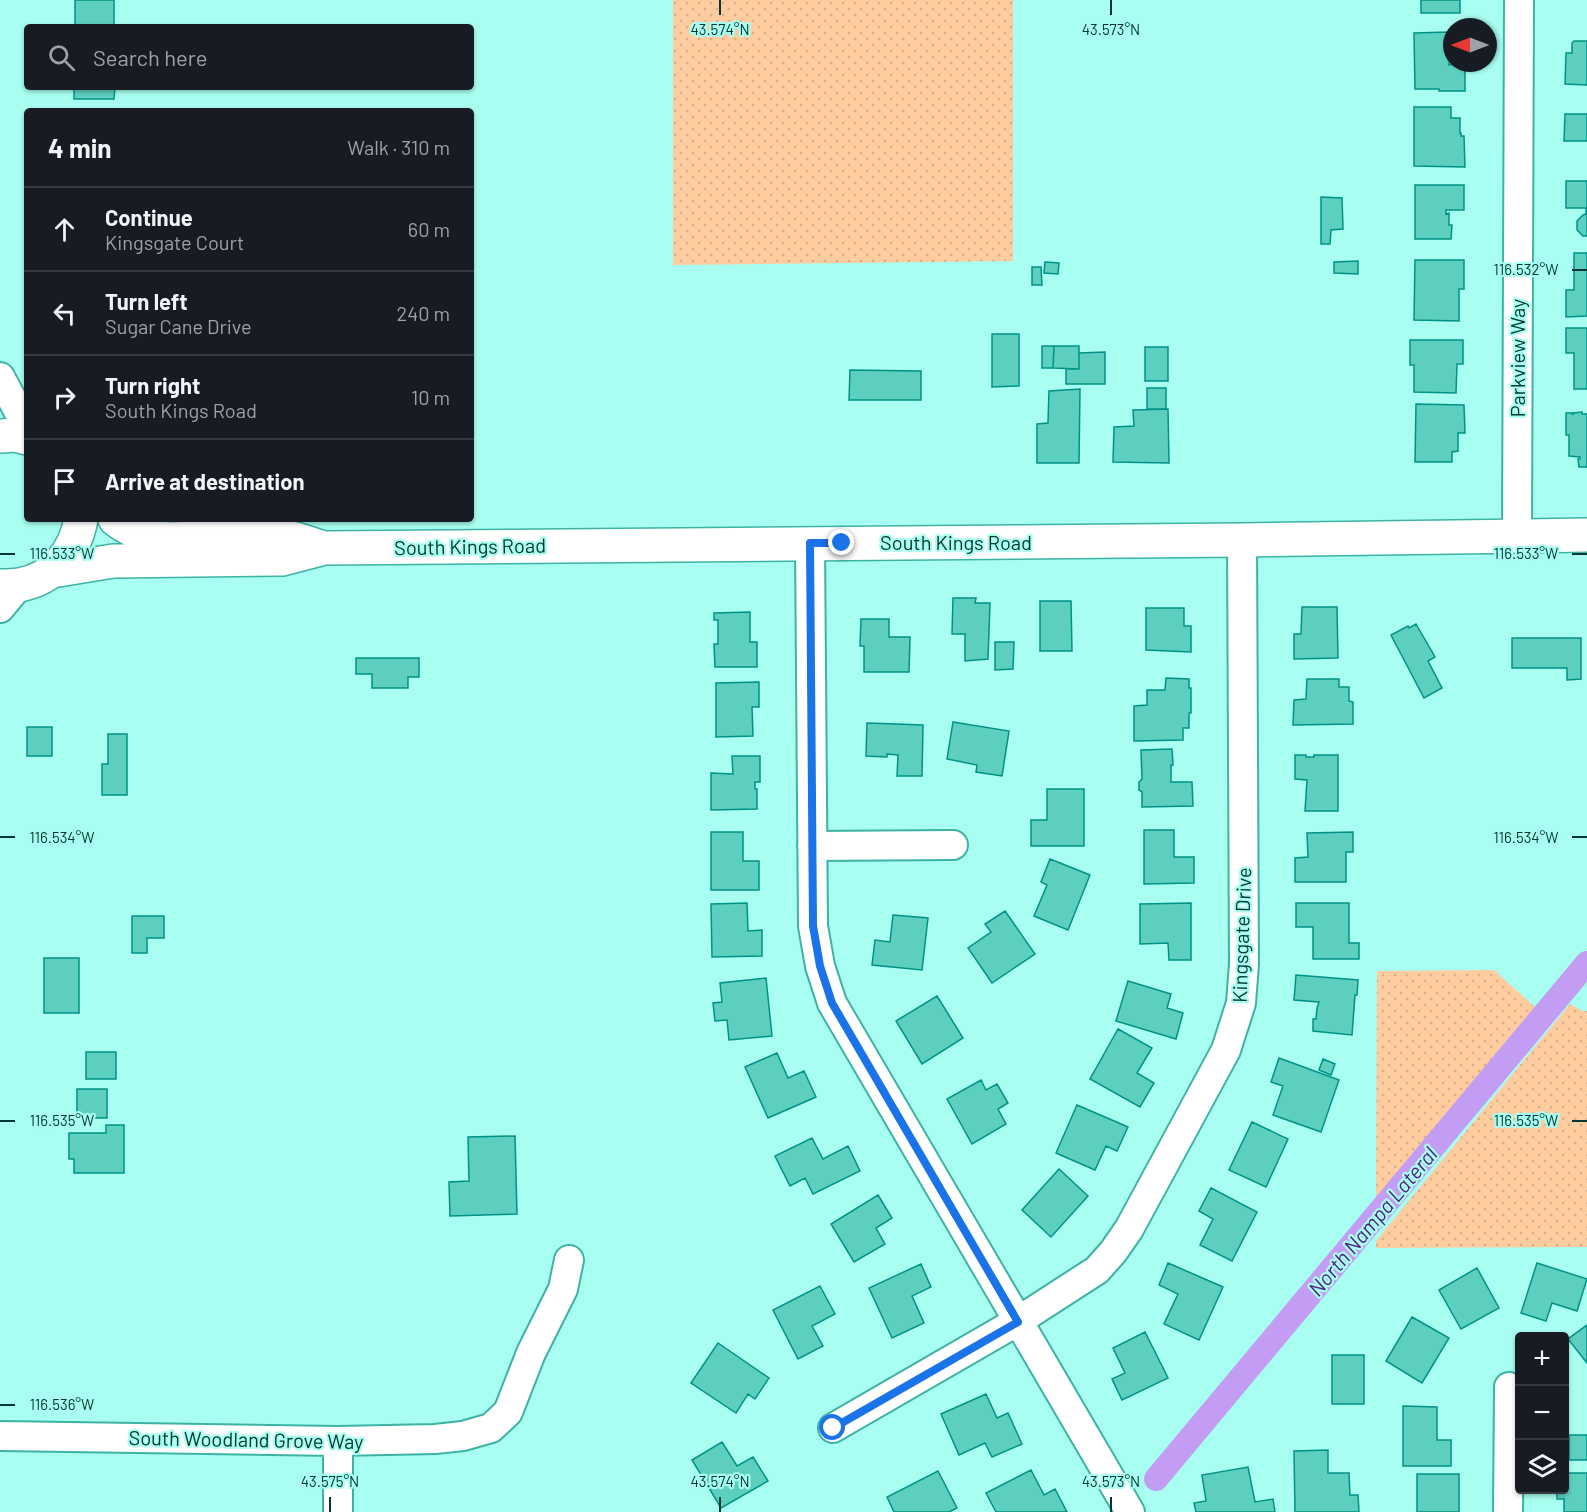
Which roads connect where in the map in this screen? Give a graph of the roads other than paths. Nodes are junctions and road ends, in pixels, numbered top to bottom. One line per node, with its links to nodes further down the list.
1 (1519, 0): 9 (street, Parkview Way)
2 (0, 377): 3 (street)
3 (24, 421)
4 (0, 436): 5 (main road)
5 (24, 437)
6 (80, 522): 13 (main road)
7 (119, 522): 12 (main road, South Kings Road)
8 (1587, 535): 9 (main road, South Kings Road)
9 (1516, 536): 10 (main road, South Kings Road)
10 (1242, 540): 11 (main road, South Kings Road); 18 (street, Kingsgate Drive)
11 (810, 543): 12 (main road, South Kings Road); 16 (street)
12 (324, 548): 13 (main road, South Kings Road)
13 (52, 571): 14 (main road)
14 (6, 593)
15 (952, 845): 16 (street)
16 (812, 846): 18 (street)
17 (569, 1260): 22 (street, South Woodland Grove Way)
18 (1018, 1322): 20 (street, Kingsgate Drive); 24 (street)
19 (1509, 1387): 25 (street)
20 (833, 1428)
21 (0, 1436): 22 (street, South Woodland Grove Way)
22 (338, 1441): 23 (street)
23 (338, 1512)
24 (1130, 1512)
25 (1508, 1512)

